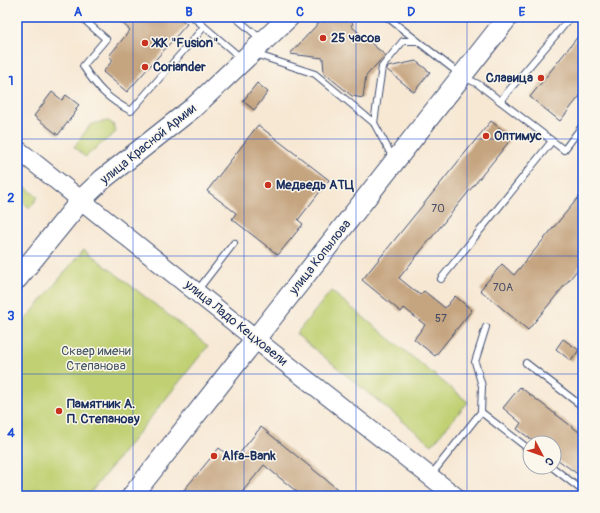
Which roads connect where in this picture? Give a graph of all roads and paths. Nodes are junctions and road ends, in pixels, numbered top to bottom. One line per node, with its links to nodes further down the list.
1 (81, 17): 8 (lane)
2 (193, 17): 8 (lane)
3 (235, 17): 10 (lane)
4 (289, 17): 10 (main road, улица Красной Армии)
5 (387, 17): 9 (lane)
6 (508, 17): 11 (main road, улица Копылова)
7 (571, 17): 12 (lane)
8 (204, 27): 10 (lane)
9 (416, 41): 11 (lane); 13 (lane)
10 (253, 52): 13 (lane); 18 (main road, улица Красной Армии)
11 (462, 76): 12 (lane); 17 (main road, улица Копылова)
12 (500, 101): 15 (lane)
13 (374, 123): 17 (lane)
14 (583, 125): 15 (lane)
15 (552, 141): 21 (lane)
16 (17, 148): 18 (main road, улица Ладо Кецховели)
17 (395, 162): 24 (main road, улица Копылова)
18 (82, 199): 20 (main road, улица Красной Армии); 22 (main road, улица Ладо Кецховели)
19 (234, 243): 22 (lane)
20 (17, 279)
21 (442, 279)
22 (197, 291): 24 (main road, улица Ладо Кецховели)
23 (486, 327): 27 (lane)
24 (255, 339): 30 (main road, улица Ладо Кецховели); 32 (main road, улица Копылова)
25 (526, 363): 26 (lane)
26 (583, 407)
27 (481, 412): 28 (lane); 30 (lane)
28 (522, 444)
29 (562, 475): 31 (lane)
30 (430, 476): 33 (main road, улица Ладо Кецховели)
31 (583, 491)
32 (132, 496)
33 (455, 496)

